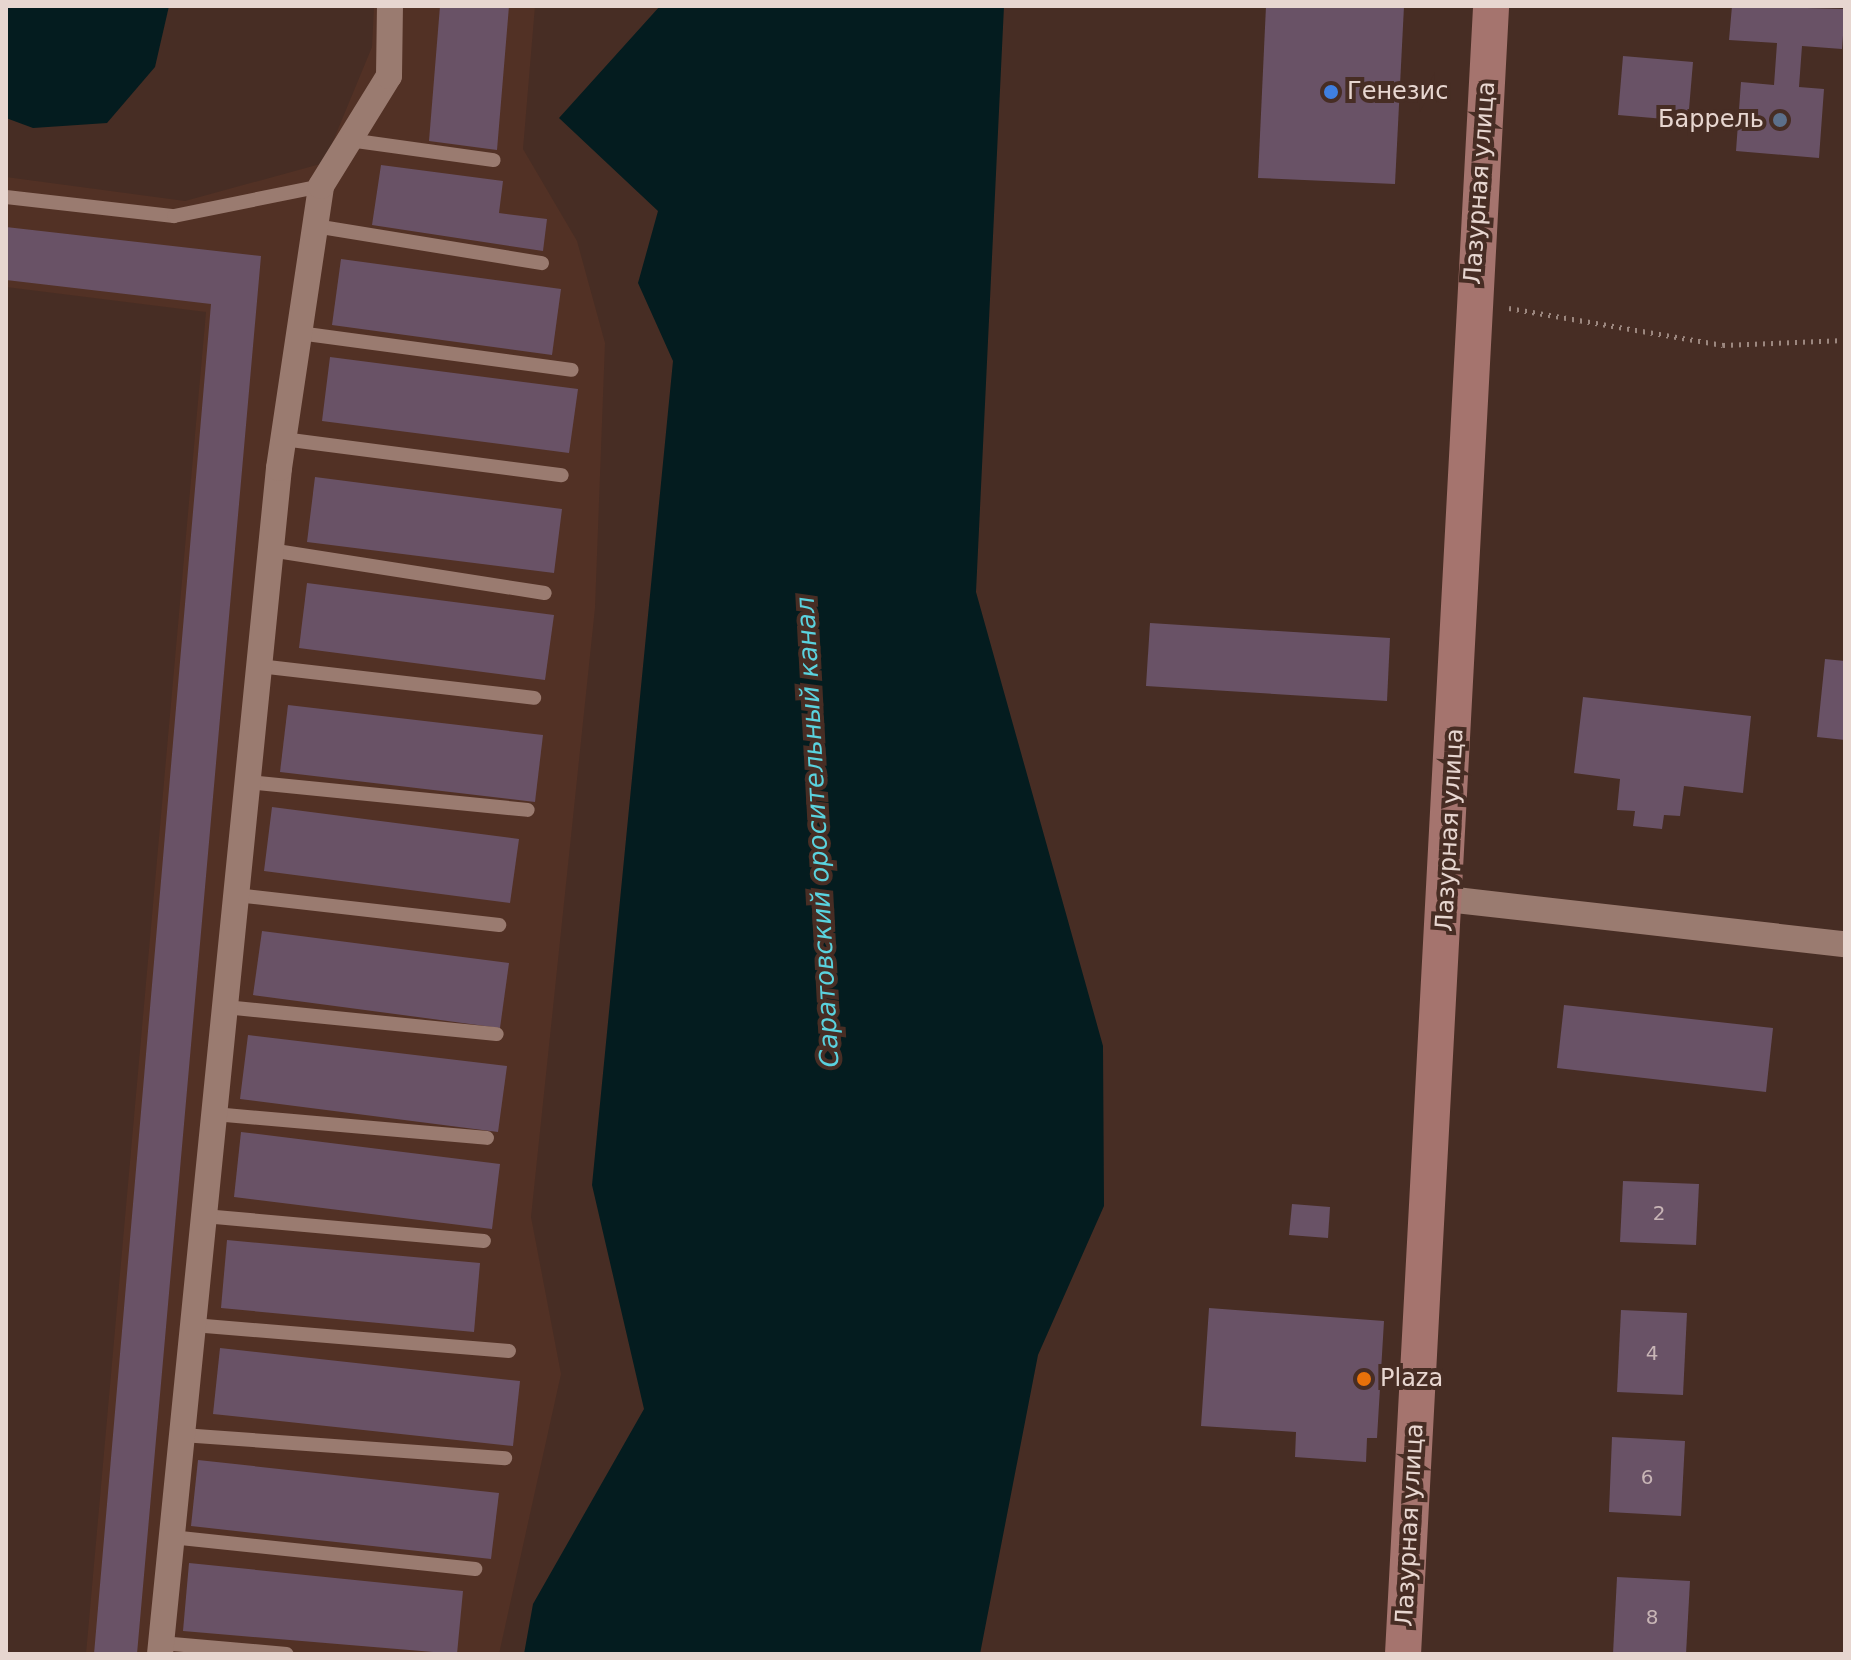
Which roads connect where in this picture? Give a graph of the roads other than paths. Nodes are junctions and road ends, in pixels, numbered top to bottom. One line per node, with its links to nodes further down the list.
1 (390, 6): 3 (street)
2 (1491, 6): 20 (street, Лазурная улица)
3 (349, 140): 4 (lane); 5 (street)
4 (494, 160)
5 (321, 186): 6 (lane); 7 (street)
6 (6, 197)
7 (315, 226): 8 (lane); 9 (street)
8 (542, 263)
9 (299, 333): 10 (lane); 11 (street)
10 (571, 370)
11 (283, 439): 12 (lane); 13 (street)
12 (562, 475)
13 (270, 550): 14 (lane); 15 (street)
14 (545, 593)
15 (259, 666): 16 (lane); 17 (street)
16 (534, 698)
17 (248, 782): 18 (lane); 19 (street)
18 (528, 810)
19 (236, 895): 21 (lane); 23 (street)
20 (1447, 899): 22 (street); 37 (street, Лазурная улица)
21 (499, 925)
22 (1845, 944)
23 (225, 1007): 24 (lane); 25 (street)
24 (497, 1034)
25 (214, 1114): 26 (lane); 27 (street)
26 (487, 1138)
27 (204, 1216): 28 (lane); 29 (street)
28 (484, 1241)
29 (193, 1325): 30 (lane); 31 (street)
30 (509, 1351)
31 (182, 1435): 32 (lane); 33 (street)
32 (505, 1458)
33 (171, 1537): 34 (lane); 35 (street)
34 (475, 1569)
35 (160, 1648): 36 (lane)
36 (287, 1654)
37 (1403, 1654)

